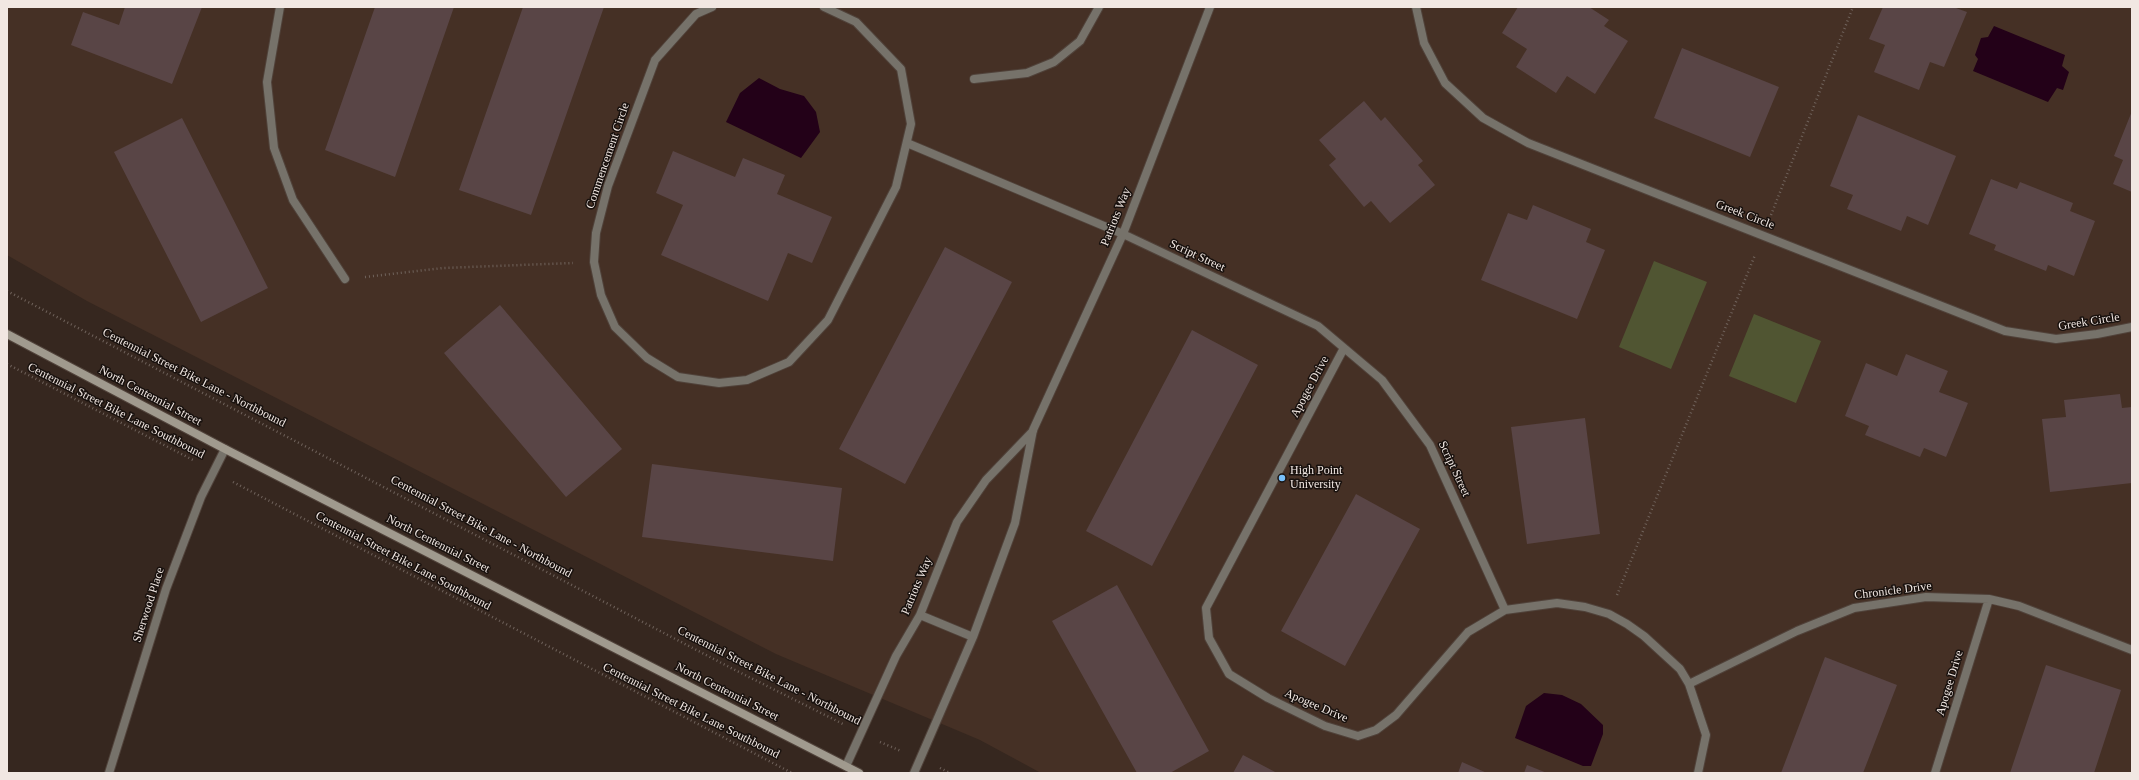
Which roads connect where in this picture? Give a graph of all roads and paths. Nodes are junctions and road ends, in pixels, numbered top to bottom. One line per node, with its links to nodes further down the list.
1 (280, 7): 15 (street)
2 (690, 7): 9 (street)
3 (712, 7): 9 (street)
4 (824, 7): 11 (street)
5 (1099, 7): 10 (street)
6 (1210, 7): 12 (street, Patriots Way)
7 (1416, 7): 13 (street, Greek Circle)
8 (1853, 7): 13 (path)
9 (696, 14): 14 (street, Commencement Circle)
10 (974, 79)
11 (907, 142): 12 (street, Script Street); 14 (street, Commencement Circle)
12 (1123, 234): 19 (street, Script Street); 21 (street, Patriots Way)
13 (1763, 235): 17 (street, Greek Circle); 26 (path)
14 (594, 262): 15 (path)
15 (345, 279)
16 (7, 291): 31 (path, Centennial Street Bike Lane - Northbound)
17 (2132, 327)
18 (7, 334): 22 (main road, North Centennial Street)
19 (1344, 348): 25 (street, Script Street); 25 (street, Apogee Drive)
20 (7, 364): 23 (path, Centennial Street Bike Lane Southbound)
21 (1033, 430): 27 (street, Patriots Way); 28 (street, Patriots Way)
22 (225, 449): 23 (street, Sherwood Place); 33 (main road, North Centennial Street)
23 (214, 471): 34 (street, Sherwood Place); 35 (path, Centennial Street Bike Lane Southbound)
24 (1989, 599): 29 (street, Chronicle Drive); 30 (street, Chronicle Drive); 40 (street, Apogee Drive)
25 (1505, 610): 26 (street, Apogee Drive)
26 (1609, 614): 30 (street, Apogee Drive)
27 (920, 615): 28 (street); 31 (street, Patriots Way)
28 (972, 637): 32 (street, Patriots Way)
29 (2132, 650)
30 (1689, 684): 39 (street, Apogee Drive)
31 (861, 733): 32 (path, Centennial Street Bike Lane - Northbound); 33 (street, Patriots Way)
32 (920, 760): 37 (street, Patriots Way); 38 (path, Centennial Street Bike Lane - Northbound)
33 (846, 766): 36 (main road, North Centennial Street)
34 (110, 773)
35 (792, 773)
36 (860, 773)
37 (914, 773)
38 (950, 773)
39 (1698, 773)
40 (1935, 773)

